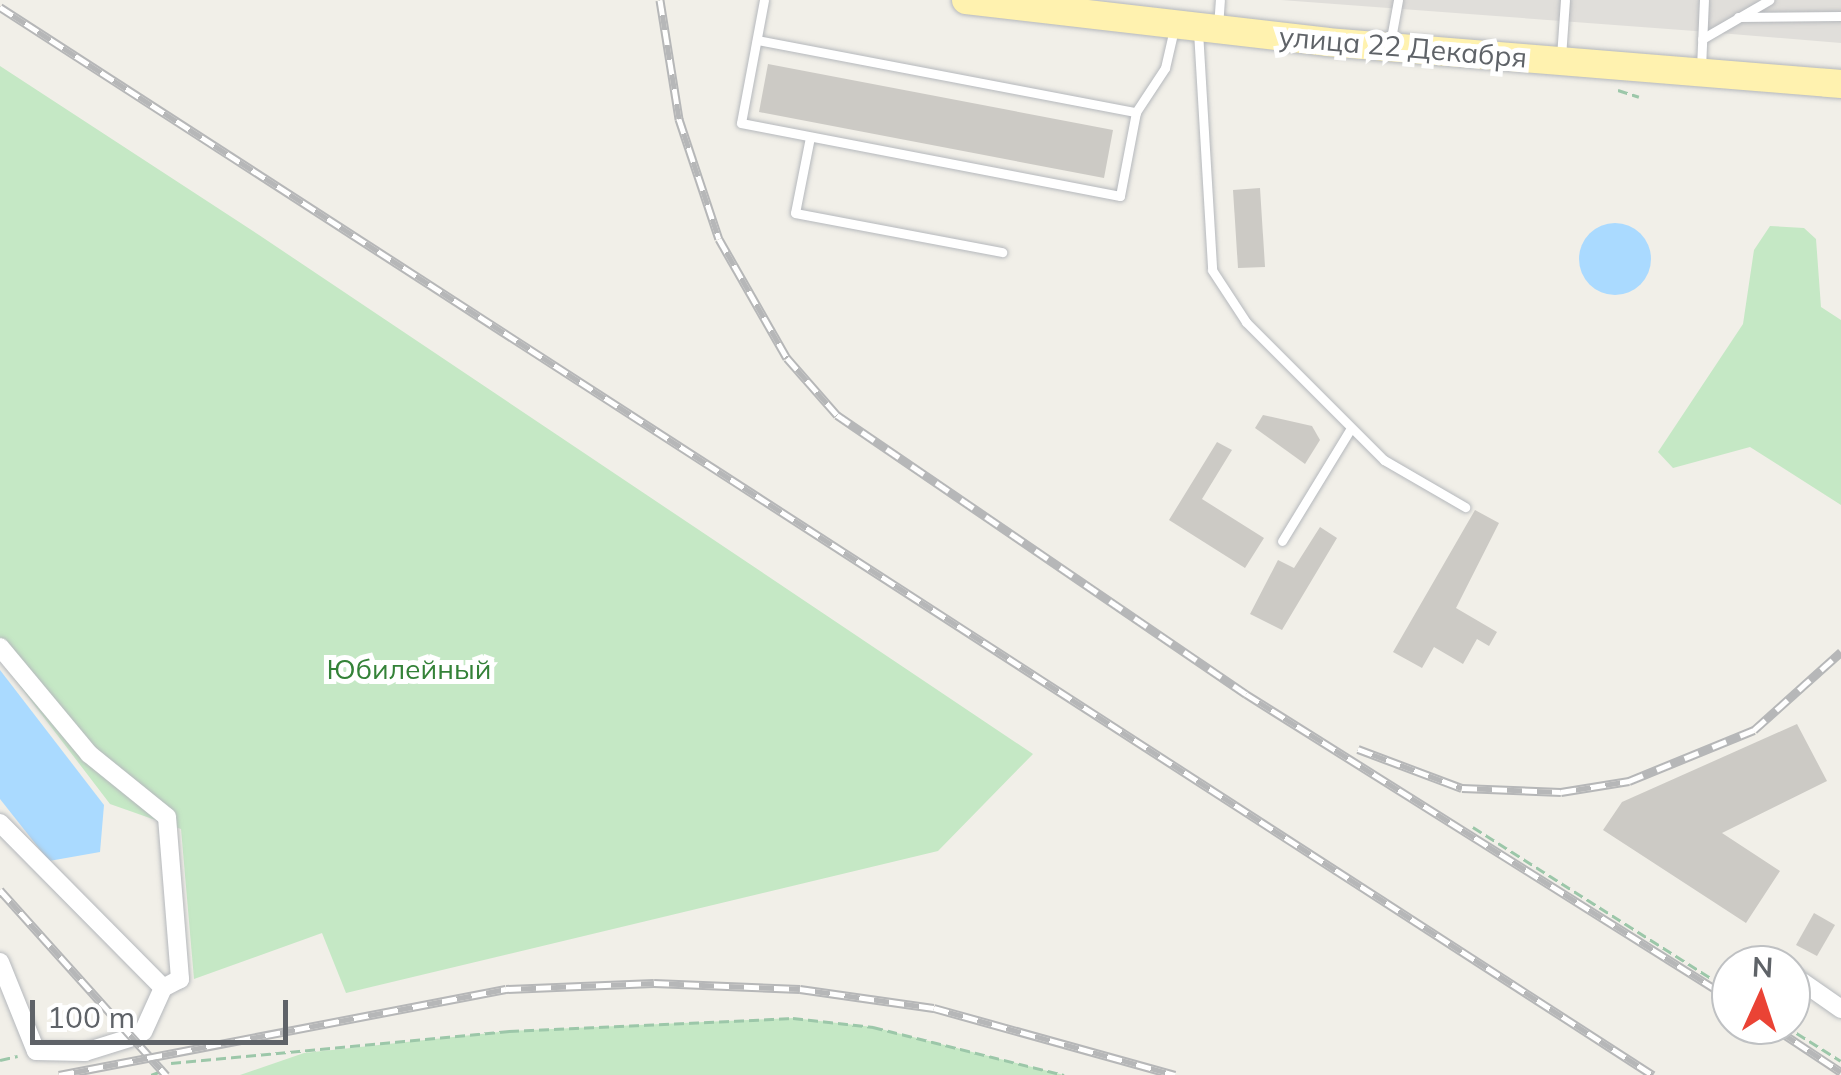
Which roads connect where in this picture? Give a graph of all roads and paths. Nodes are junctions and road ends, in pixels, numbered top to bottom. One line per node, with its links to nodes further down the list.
1 (764, 0): 12 (lane)
2 (966, 0): 8 (main road, улица 22 Декабря)
3 (1220, 0): 11 (lane)
4 (1398, 0): 14 (lane)
5 (1565, 0): 15 (lane)
6 (1704, 0): 13 (lane)
7 (1769, 0): 9 (lane)
8 (1124, 11): 11 (main road, улица 22 Декабря)
9 (1738, 16): 10 (lane); 13 (lane)
10 (1841, 16)
11 (1196, 29): 14 (main road, улица 22 Декабря); 18 (lane); 21 (lane)
12 (757, 40): 18 (lane); 19 (lane)
13 (1702, 40): 16 (lane)
14 (1390, 47): 15 (main road, улица 22 Декабря)
15 (1561, 61): 16 (main road, улица 22 Декабря)
16 (1700, 71): 17 (main road, улица 22 Декабря)
17 (1841, 84)
18 (1136, 112): 19 (lane)
19 (810, 137): 20 (lane)
20 (1002, 252)
21 (1351, 428): 22 (lane); 23 (lane)
22 (1465, 508)
23 (1282, 541)
24 (0, 646): 29 (street)
25 (0, 823): 29 (street)
26 (1473, 827): 28 (path)
27 (0, 962): 29 (street)
28 (1711, 978)
29 (164, 988)
30 (1811, 988): 31 (street)
31 (1841, 1010)
32 (1811, 1042): 33 (path)
33 (1841, 1061)
34 (172, 1063): 37 (path)
35 (159, 1072): 36 (path)
36 (151, 1075)
37 (1064, 1075)

